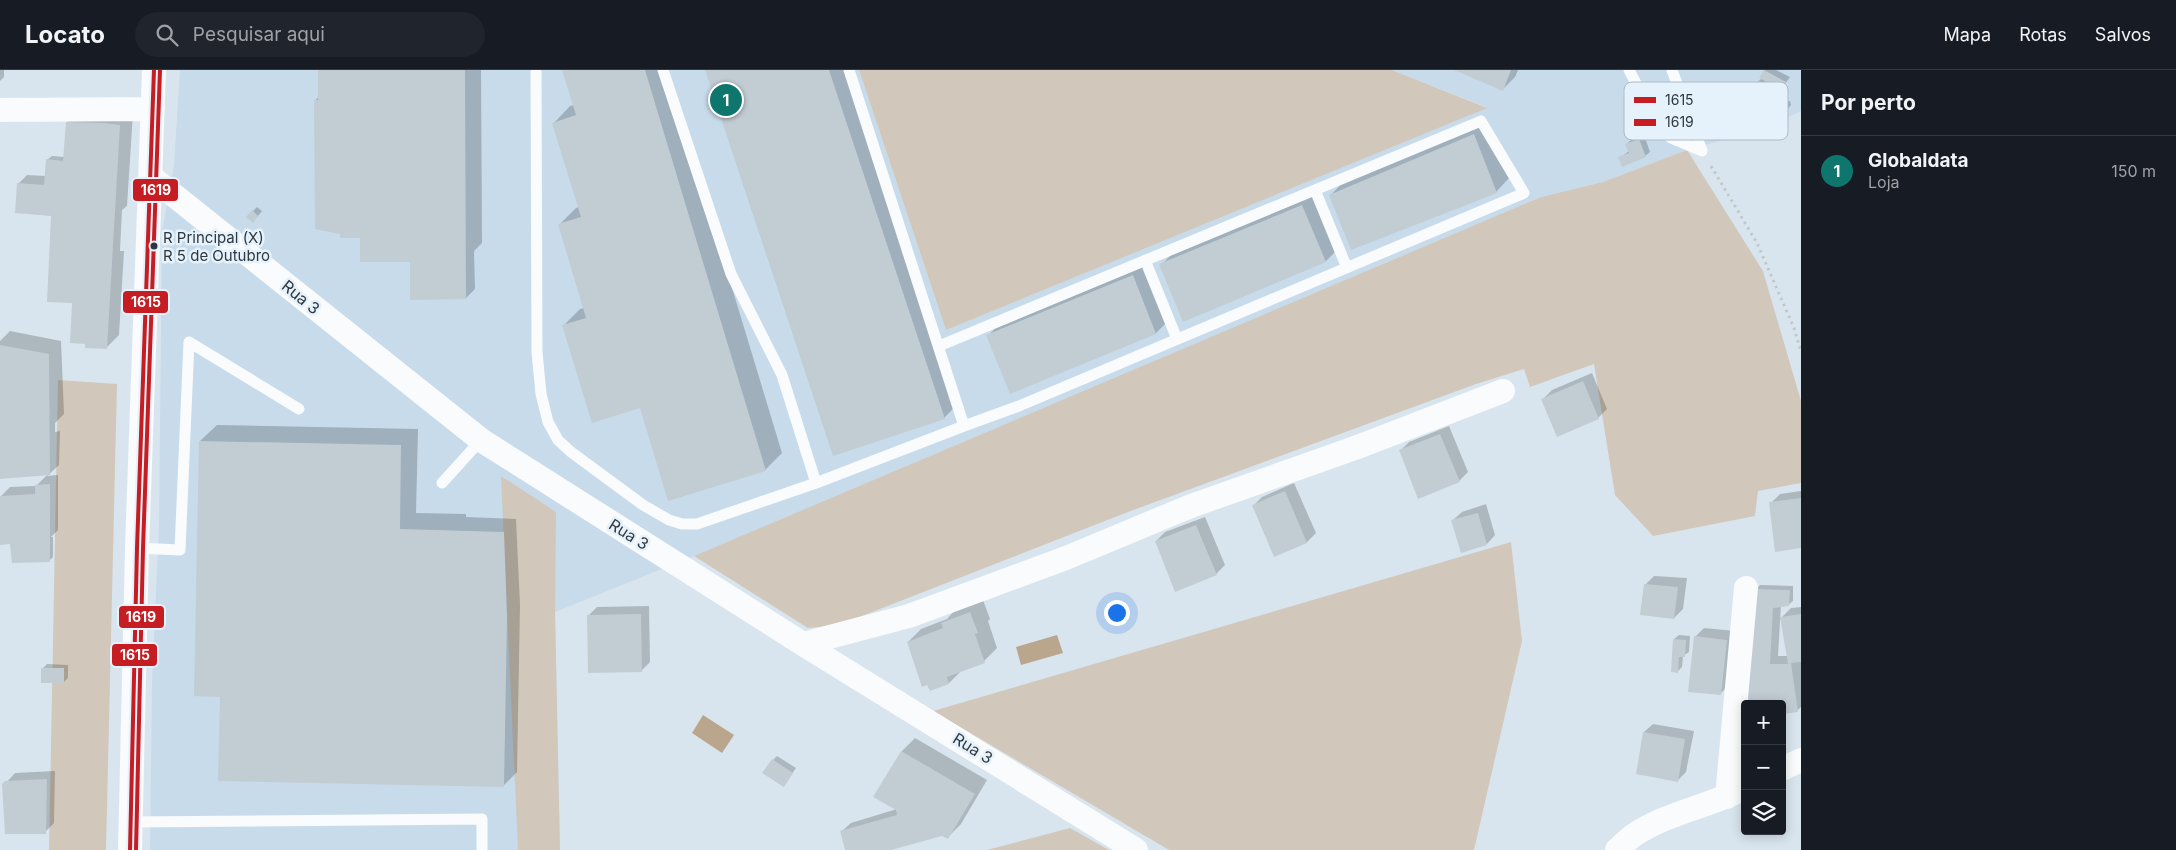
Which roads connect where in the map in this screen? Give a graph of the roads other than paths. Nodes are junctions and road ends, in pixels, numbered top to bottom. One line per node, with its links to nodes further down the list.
1 (154, 70): 9 (street)
2 (536, 70): 24 (lane)
3 (663, 70): 24 (lane)
4 (849, 70): 18 (lane)
5 (1629, 70): 7 (lane)
6 (1672, 70): 8 (lane)
7 (1635, 82)
8 (1676, 82)
9 (152, 109): 10 (street); 13 (street)
10 (0, 110)
11 (1677, 140): 12 (lane)
12 (1698, 140)
13 (151, 177): 22 (street, Rua 3); 25 (street)
14 (1314, 190): 15 (lane); 16 (lane); 16 (lane)
15 (1145, 260): 17 (lane); 18 (lane)
16 (1347, 268): 17 (lane)
17 (1177, 339): 21 (lane)
18 (939, 346): 21 (lane)
19 (1503, 391): 27 (street)
20 (299, 409): 25 (lane)
21 (964, 426): 24 (lane)
22 (481, 440): 23 (lane); 27 (street, Rua 3)
23 (442, 483)
24 (816, 484)
25 (137, 548): 31 (street)
26 (1746, 588): 30 (street)
27 (804, 644): 34 (street, Rua 3)
28 (1801, 760): 29 (street)
29 (1786, 767)
30 (1736, 793): 35 (street)
31 (130, 822): 32 (street); 33 (lane)
32 (130, 850)
33 (482, 850)
34 (1136, 850)
35 (1617, 850)

